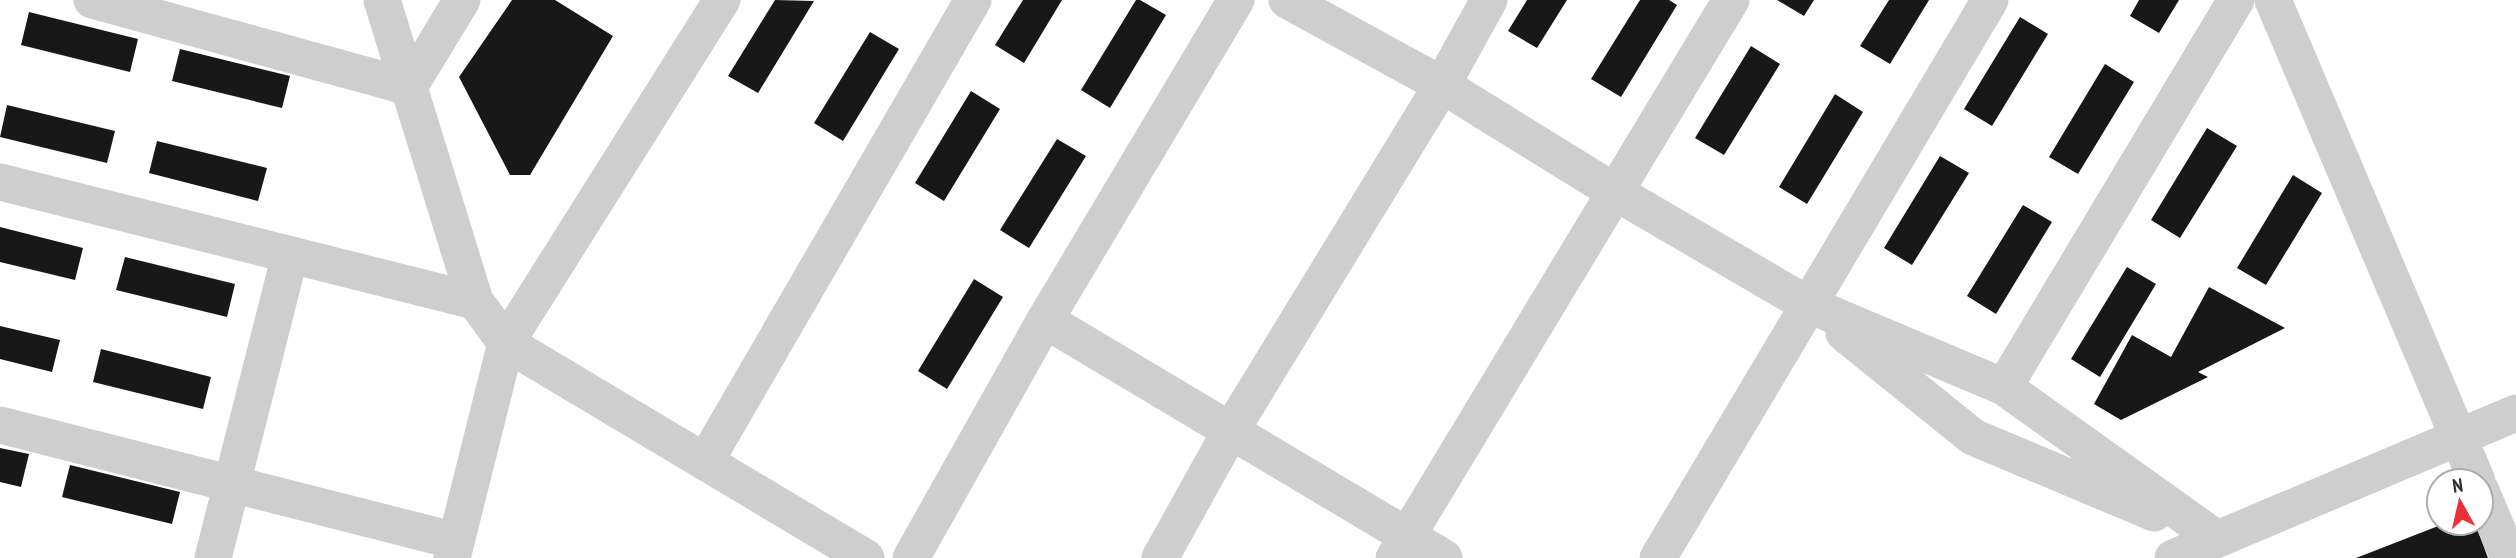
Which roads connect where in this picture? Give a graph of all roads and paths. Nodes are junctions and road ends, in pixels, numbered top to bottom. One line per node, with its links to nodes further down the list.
1 (92, 0): 14 (street)
2 (382, 0): 14 (street)
3 (462, 0): 14 (street)
4 (722, 0): 21 (street)
5 (973, 0): 27 (street)
6 (1236, 0): 20 (street)
7 (1287, 0): 13 (street)
8 (1489, 0): 13 (street)
9 (1731, 0): 16 (street)
10 (1990, 0): 19 (street)
11 (2236, 0): 22 (street)
12 (2273, 0): 26 (street)
13 (1442, 85): 16 (street); 25 (street)
14 (409, 87): 18 (street)
15 (0, 182): 17 (street)
16 (1615, 192): 19 (street); 32 (street)
17 (290, 255): 18 (street); 29 (street)
18 (475, 301): 21 (street)
19 (1807, 304): 22 (street); 31 (street); 39 (street)
20 (1045, 320): 25 (street); 36 (street)
21 (506, 343): 27 (street); 33 (street)
22 (2004, 387): 31 (street)
23 (2516, 413): 26 (street)
24 (0, 425): 29 (street)
25 (1230, 432): 32 (street); 37 (street)
26 (2458, 437): 28 (street); 31 (street)
27 (705, 462): 35 (street)
28 (2471, 467)
29 (232, 484): 33 (street); 34 (street)
30 (2495, 524): 41 (street)
31 (2217, 539): 40 (street)
32 (1400, 547): 38 (street)
33 (454, 550)
34 (213, 558)
35 (866, 558)
36 (911, 558)
37 (1160, 558)
38 (1444, 558)
39 (1657, 558)
40 (2172, 558)
41 (2509, 558)

